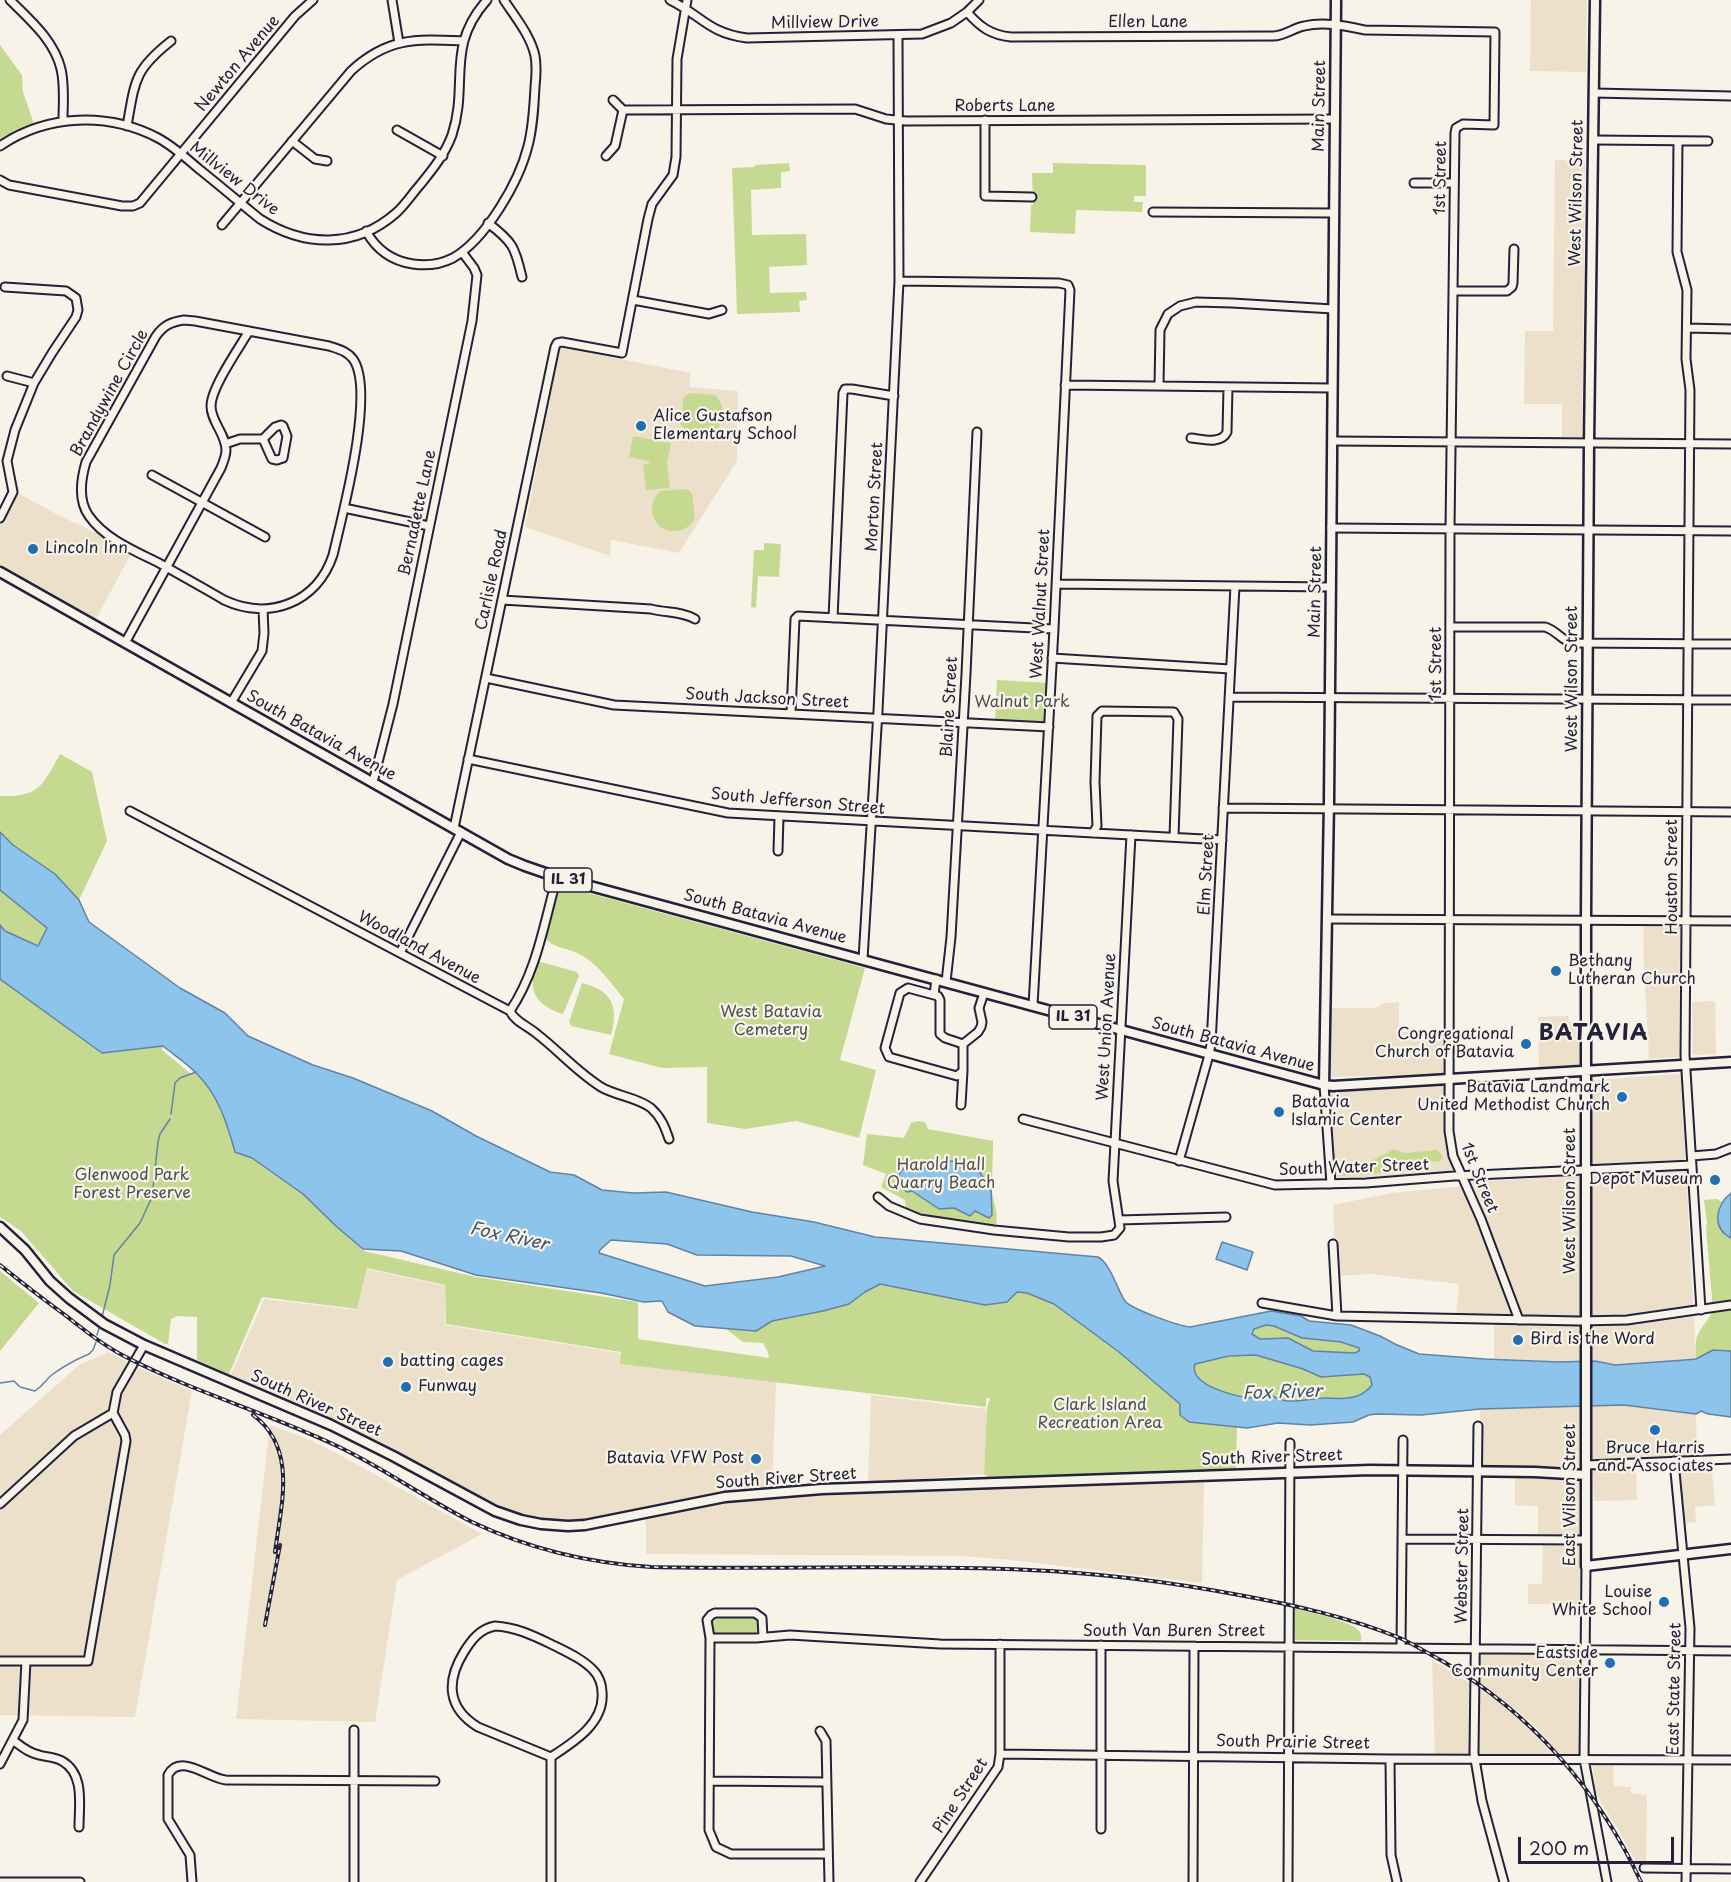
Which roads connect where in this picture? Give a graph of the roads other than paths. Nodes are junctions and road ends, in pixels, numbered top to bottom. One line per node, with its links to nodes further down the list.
1 (10, 0): 27 (street)
2 (313, 0): 35 (street, Newton Avenue)
3 (392, 0): 18 (street)
4 (487, 0): 17 (street, Millview Drive)
5 (504, 0): 46 (street)
6 (670, 0): 11 (street, Millview Drive)
7 (687, 0): 11 (street)
8 (979, 0): 12 (street, Millview Drive)
9 (1336, 0): 13 (main road, Main Street)
10 (1595, 0): 19 (main road, West Wilson Street)
11 (686, 8): 15 (street, Millview Drive); 23 (street)
12 (967, 12): 13 (street, Ellen Lane); 15 (street, Millview Drive)
13 (1336, 25): 14 (street, Ellen Lane); 24 (main road, Main Street)
14 (1495, 32): 41 (street, 1st Street)
15 (898, 36): 25 (street, Morton Street)
16 (171, 41): 28 (street)
17 (463, 41): 18 (street); 36 (street, Millview Drive)
18 (399, 43): 31 (street)
19 (1594, 93): 20 (street); 30 (main road, West Wilson Street)
20 (1731, 96)
21 (613, 100): 22 (street)
22 (623, 110): 23 (street, Roberts Lane); 37 (street)
23 (676, 110): 25 (street, Roberts Lane); 55 (street)
24 (1335, 119): 26 (street, Roberts Lane); 45 (main road, Main Street)
25 (899, 120): 26 (street, Roberts Lane); 52 (street, Morton Street)
26 (985, 120): 42 (street)
27 (63, 122): 28 (street, Millview Drive); 34 (street, Millview Drive)
28 (127, 126): 35 (street, Millview Drive)
29 (397, 130): 36 (street)
30 (1593, 140): 32 (street); 73 (main road, West Wilson Street)
31 (292, 141): 38 (street); 43 (street)
32 (1678, 141): 33 (street); 58 (street, Houston Street)
33 (1708, 141)
34 (0, 146)
35 (181, 154): 39 (street, Newton Avenue); 43 (street, Millview Drive)
36 (442, 156): 48 (street, Millview Drive)
37 (606, 156)
38 (327, 161)
39 (0, 180)
40 (1414, 183): 41 (street)
41 (1454, 183): 54 (street, 1st Street)
42 (1032, 197)
43 (241, 203): 47 (street); 48 (street, Millview Drive)
44 (1153, 212): 45 (street)
45 (1334, 213): 56 (main road, Main Street)
46 (488, 223): 50 (street); 51 (street)
47 (222, 225)
48 (366, 231): 50 (street)
49 (1514, 249): 54 (street)
50 (462, 252): 81 (street, Bernadette Lane)
51 (522, 277)
52 (899, 281): 63 (street, West Walnut Street); 67 (street, Morton Street)
53 (5, 286): 62 (street)
54 (1454, 291): 72 (street, 1st Street)
55 (633, 300): 57 (street); 93 (street, Carlisle Road)
56 (1333, 309): 64 (street); 66 (main road, Main Street)
57 (722, 310)
58 (1687, 328): 59 (street); 75 (street, Houston Street)
59 (1731, 329)
60 (249, 331): 74 (street); 79 (street, Brandywine Circle); 88 (street, Brandywine Circle)
61 (7, 376): 62 (street)
62 (34, 383): 80 (street)
63 (1065, 385): 64 (street); 90 (street, West Walnut Street)
64 (1159, 386): 65 (street)
65 (1228, 387): 66 (street); 69 (street)
66 (1332, 388): 71 (main road, Main Street)
67 (894, 396): 95 (street); 97 (street, Morton Street)
68 (977, 432): 98 (street, Blaine Street)
69 (1191, 438)
70 (263, 439): 70 (street); 74 (street)
71 (1333, 441): 72 (street); 82 (main road, Main Street)
72 (1452, 442): 73 (street); 83 (street, 1st Street)
73 (1589, 443): 75 (street); 84 (main road, West Wilson Street)
74 (225, 444): 78 (street)
75 (1689, 444): 76 (street); 85 (street, Houston Street)
76 (1731, 444)
77 (152, 475): 78 (street)
78 (203, 503): 87 (street); 88 (street)
79 (344, 508): 81 (street); 94 (street, Brandywine Circle)
80 (0, 518)
81 (429, 525): 120 (street, Bernadette Lane)
82 (1331, 528): 83 (street); 92 (main road, Main Street)
83 (1450, 529): 84 (street); 99 (street, 1st Street)
84 (1589, 530): 85 (street); 102 (main road, West Wilson Street)
85 (1689, 530): 86 (street); 103 (street, Houston Street)
86 (1731, 531)
87 (265, 537)
88 (166, 567): 94 (street, Brandywine Circle); 101 (street)
89 (0, 572): 101 (main road, South Batavia Avenue / IL 31)
90 (1056, 584): 91 (street); 100 (street, West Walnut Street)
91 (1235, 586): 92 (street); 106 (street, Elm Street)
92 (1331, 587): 109 (main road, Main Street)
93 (502, 600): 96 (street); 107 (street, Carlisle Road)
94 (263, 609): 114 (street)
95 (833, 618): 97 (street); 115 (street)
96 (695, 619)
97 (882, 620): 98 (street); 116 (street, Morton Street)
98 (968, 624): 100 (street); 117 (street, Blaine Street)
99 (1450, 627): 102 (street); 110 (street, 1st Street)
100 (1054, 629): 105 (street, West Walnut Street)
101 (125, 643): 114 (main road, South Batavia Avenue / IL 31)
102 (1588, 643): 103 (street); 111 (main road, West Wilson Street)
103 (1688, 644): 104 (street); 112 (street, Houston Street)
104 (1731, 644)
105 (1052, 658): 106 (street); 118 (street, West Walnut Street)
106 (1230, 669): 108 (street, Elm Street)
107 (486, 678): 115 (street, South Jackson Street); 119 (street, Carlisle Road)
108 (1229, 697): 109 (street); 121 (street, Elm Street)
109 (1330, 697): 110 (street); 122 (main road, Main Street)
110 (1450, 698): 111 (street); 123 (street, 1st Street)
111 (1588, 698): 112 (street); 125 (main road, West Wilson Street)
112 (1688, 699): 113 (street); 126 (street, Houston Street)
113 (1731, 700)
114 (231, 703): 120 (main road, South Batavia Avenue / IL 31)
115 (790, 713): 116 (street, South Jackson Street)
116 (877, 718): 117 (street, South Jackson Street); 129 (street, Morton Street)
117 (963, 723): 118 (street, South Jackson Street); 130 (street, Blaine Street)
118 (1048, 728): 132 (street, West Walnut Street)
119 (468, 759): 128 (street, South Jefferson Street); 131 (street, Carlisle Road)
120 (373, 782): 131 (main road, South Batavia Avenue / IL 31)
121 (1223, 808): 122 (street); 136 (street, Elm Street)
122 (1329, 809): 123 (street); 139 (main road, Main Street)
123 (1450, 810): 125 (street); 140 (street, 1st Street)
124 (130, 811): 144 (street, Woodland Avenue)
125 (1587, 811): 126 (street); 141 (main road, West Wilson Street)
126 (1687, 812): 127 (street); 142 (street, Houston Street)
127 (1731, 812)
128 (778, 817): 129 (street, South Jefferson Street); 137 (street)
129 (871, 821): 130 (street, South Jefferson Street); 145 (street, Morton Street)
130 (957, 826): 132 (street, South Jefferson Street); 147 (street, Blaine Street)
131 (458, 830): 138 (main road, South Batavia Avenue / IL 31); 144 (street, Carlisle Road)
132 (1043, 831): 133 (street, South Jefferson Street); 150 (street, West Walnut Street)
133 (1093, 833): 134 (street, South Jefferson Street); 135 (street)
134 (1131, 835): 135 (street, South Jefferson Street); 152 (street, West Union Avenue)
135 (1174, 837): 136 (street, South Jefferson Street)
136 (1222, 840): 154 (street, Elm Street)
137 (778, 851)
138 (557, 877): 145 (main road, South Batavia Avenue / IL 31); 151 (street)
139 (1328, 919): 140 (street); 160 (main road, Main Street)
140 (1450, 920): 141 (street); 159 (street, 1st Street)
141 (1586, 921): 142 (street); 158 (main road, West Wilson Street)
142 (1686, 921): 143 (street); 156 (street, Houston Street)
143 (1731, 921)
144 (400, 953): 151 (street, Woodland Avenue)
145 (863, 959): 146 (main road, South Batavia Avenue / IL 31)
146 (936, 979): 147 (main road, South Batavia Avenue / IL 31); 149 (street)
147 (946, 982): 148 (main road, South Batavia Avenue / IL 31)
148 (984, 993): 150 (main road, South Batavia Avenue / IL 31); 153 (street)
149 (934, 995): 153 (street); 157 (street)
150 (1032, 1006): 152 (main road, South Batavia Avenue / IL 31)
151 (510, 1011): 163 (street, Woodland Avenue)
152 (1121, 1030): 154 (main road, South Batavia Avenue / IL 31); 164 (street, West Union Avenue)
153 (963, 1044): 157 (street)
154 (1209, 1055): 160 (main road, South Batavia Avenue / IL 31); 167 (street, Elm Street)
155 (1731, 1062): 156 (main road, IL 31)
156 (1686, 1066): 158 (main road, IL 31); 166 (street, Houston Street)
157 (963, 1071): 161 (street)
158 (1586, 1072): 159 (main road, South Batavia Avenue / IL 31); 169 (main road, West Wilson Street)
159 (1450, 1080): 160 (main road, South Batavia Avenue / IL 31); 170 (street, 1st Street)
160 (1324, 1085): 171 (street, Main Street)
161 (961, 1105)
162 (1023, 1119): 164 (street, South Water Street)
163 (669, 1139)
164 (1114, 1144): 167 (street, South Water Street); 174 (street, West Union Avenue)
165 (1731, 1148): 166 (street)
166 (1692, 1156): 168 (street, Houston Street)
167 (1179, 1161): 171 (street, South Water Street)
168 (1692, 1165): 169 (street, South Water Street); 179 (street, Houston Street)
169 (1586, 1170): 170 (street, South Water Street); 182 (main road, West Wilson Street)
170 (1462, 1176): 171 (street, South Water Street); 181 (street, 1st Street)
171 (1331, 1184)
172 (878, 1197): 174 (street)
173 (1226, 1217): 174 (street)
174 (1119, 1220)
175 (0, 1227): 183 (main road, South River Street)
176 (1333, 1244): 180 (street)
177 (1262, 1303): 180 (street)
178 (1731, 1305): 179 (street)
179 (1701, 1310): 182 (street)
180 (1337, 1316): 181 (street)
181 (1519, 1320): 182 (street)
182 (1586, 1320): 184 (main road, West Wilson Street)
183 (144, 1346): 185 (street); 194 (main road, South River Street)
184 (1586, 1358): 191 (main road, East Wilson Street)
185 (113, 1413): 196 (street); 215 (street)
186 (1478, 1426): 193 (street, Webster Street)
187 (1403, 1440): 192 (street)
188 (1290, 1443): 194 (street)
189 (1731, 1459): 190 (street)
190 (1674, 1461): 191 (street); 201 (street, East State Street)
191 (1587, 1465): 195 (main road, East Wilson Street)
192 (1403, 1470): 193 (main road, South River Street); 194 (main road, South River Street); 197 (street)
193 (1478, 1471): 195 (main road, South River Street); 198 (street, Webster Street)
194 (1290, 1473): 208 (street)
195 (1586, 1475): 199 (main road, East Wilson Street)
196 (0, 1504)
197 (1402, 1539): 198 (street); 209 (street)
198 (1477, 1539): 199 (street); 210 (street, Webster Street)
199 (1585, 1540): 202 (main road, East Wilson Street)
200 (1731, 1549): 201 (main road)
201 (1683, 1554): 202 (main road); 212 (street, East State Street)
202 (1586, 1566): 211 (street, East Wilson Street)
203 (763, 1637): 204 (street, South Van Buren Street); 204 (street); 205 (street, South Van Buren Street)
204 (710, 1638): 231 (street)
205 (1000, 1644): 206 (street, South Van Buren Street); 219 (street, Pine Street)
206 (1101, 1645): 207 (street, South Van Buren Street); 220 (street)
207 (1194, 1646): 208 (street, South Van Buren Street); 221 (street)
208 (1289, 1646): 209 (street, South Van Buren Street); 222 (street)
209 (1401, 1647): 210 (street, South Van Buren Street)
210 (1476, 1648): 211 (street, South Van Buren Street); 225 (street, Webster Street)
211 (1585, 1649): 212 (street, South Van Buren Street); 226 (street, East Wilson Street)
212 (1690, 1650): 213 (street, South Van Buren Street); 227 (street, East State Street)
213 (1731, 1651)
214 (0, 1660): 215 (street)
215 (26, 1661): 218 (street)
216 (354, 1730): 232 (street)
217 (820, 1731): 233 (street)
218 (14, 1741): 229 (street); 234 (street)
219 (1000, 1754): 220 (street, South Prairie Street); 247 (street, Pine Street)
220 (1101, 1755): 221 (street, South Prairie Street); 235 (street)
221 (1194, 1755): 222 (street, South Prairie Street); 248 (street)
222 (1288, 1756): 224 (street, South Prairie Street); 249 (street)
223 (551, 1757): 223 (street); 245 (street)
224 (1390, 1759): 225 (street, South Prairie Street); 250 (street)
225 (1475, 1759): 226 (street, South Prairie Street); 251 (street, Webster Street)
226 (1584, 1759): 227 (street, South Prairie Street); 252 (street, East Wilson Street)
227 (1687, 1760): 228 (street, South Prairie Street); 238 (street, East State Street)
228 (1731, 1760)
229 (0, 1764)
230 (435, 1781): 232 (street)
231 (710, 1781): 233 (street); 236 (street)
232 (354, 1782): 243 (street); 244 (street)
233 (827, 1782): 236 (street)
234 (79, 1827)
235 (1101, 1829)
236 (828, 1854): 246 (street)
237 (1644, 1868): 238 (street)
238 (1686, 1869): 239 (street); 253 (street, East State Street)
239 (1731, 1869)
240 (0, 1881): 241 (street)
241 (58, 1882): 242 (street)
242 (80, 1882)
243 (192, 1882)
244 (354, 1882)
245 (551, 1882)
246 (829, 1882)
247 (920, 1882)
248 (1193, 1882)
249 (1288, 1882)
250 (1397, 1882)
251 (1504, 1882)
252 (1607, 1882)
253 (1686, 1882)

